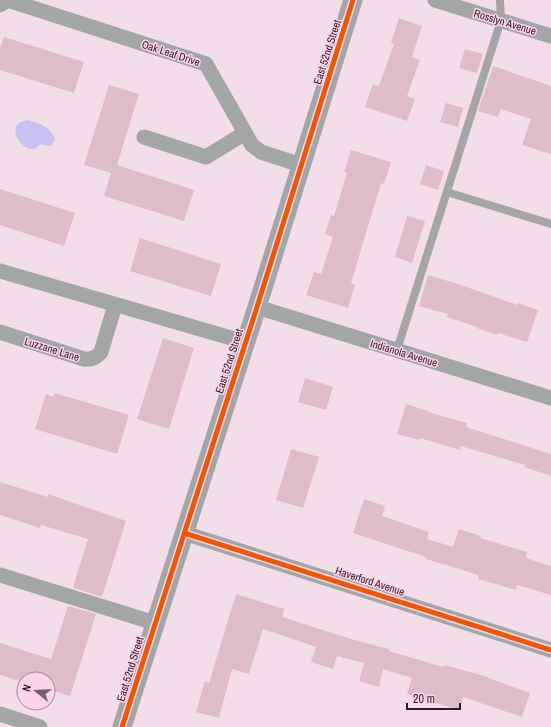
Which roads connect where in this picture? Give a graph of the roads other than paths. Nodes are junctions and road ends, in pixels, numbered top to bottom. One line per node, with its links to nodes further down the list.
1 (353, 0): 9 (street, East 52nd Street)
2 (436, 0): 5 (street, Rosslyn Avenue)
3 (500, 0): 5 (lane)
4 (0, 5): 7 (street, Oak Leaf Drive)
5 (501, 20): 6 (street, Rosslyn Avenue); 10 (lane)
6 (551, 36)
7 (245, 133): 8 (street); 9 (street)
8 (144, 137)
9 (301, 166): 14 (street, East 52nd Street)
10 (447, 192): 11 (lane); 17 (lane)
11 (551, 224)
12 (0, 271): 13 (street)
13 (115, 304): 15 (street, Luzzane Lane); 16 (street)
14 (257, 306): 16 (street, East 52nd Street); 17 (street, Indianola Avenue)
15 (0, 332)
16 (245, 342): 19 (street, East 52nd Street)
17 (397, 350): 18 (street, Indianola Avenue)
18 (551, 398)
19 (184, 533): 21 (street, East 52nd Street); 22 (street, Haverford Avenue)
20 (0, 576): 21 (street)
21 (155, 623): 25 (street, East 52nd Street)
22 (551, 650)
23 (0, 714): 24 (street)
24 (40, 727)
25 (122, 727)

